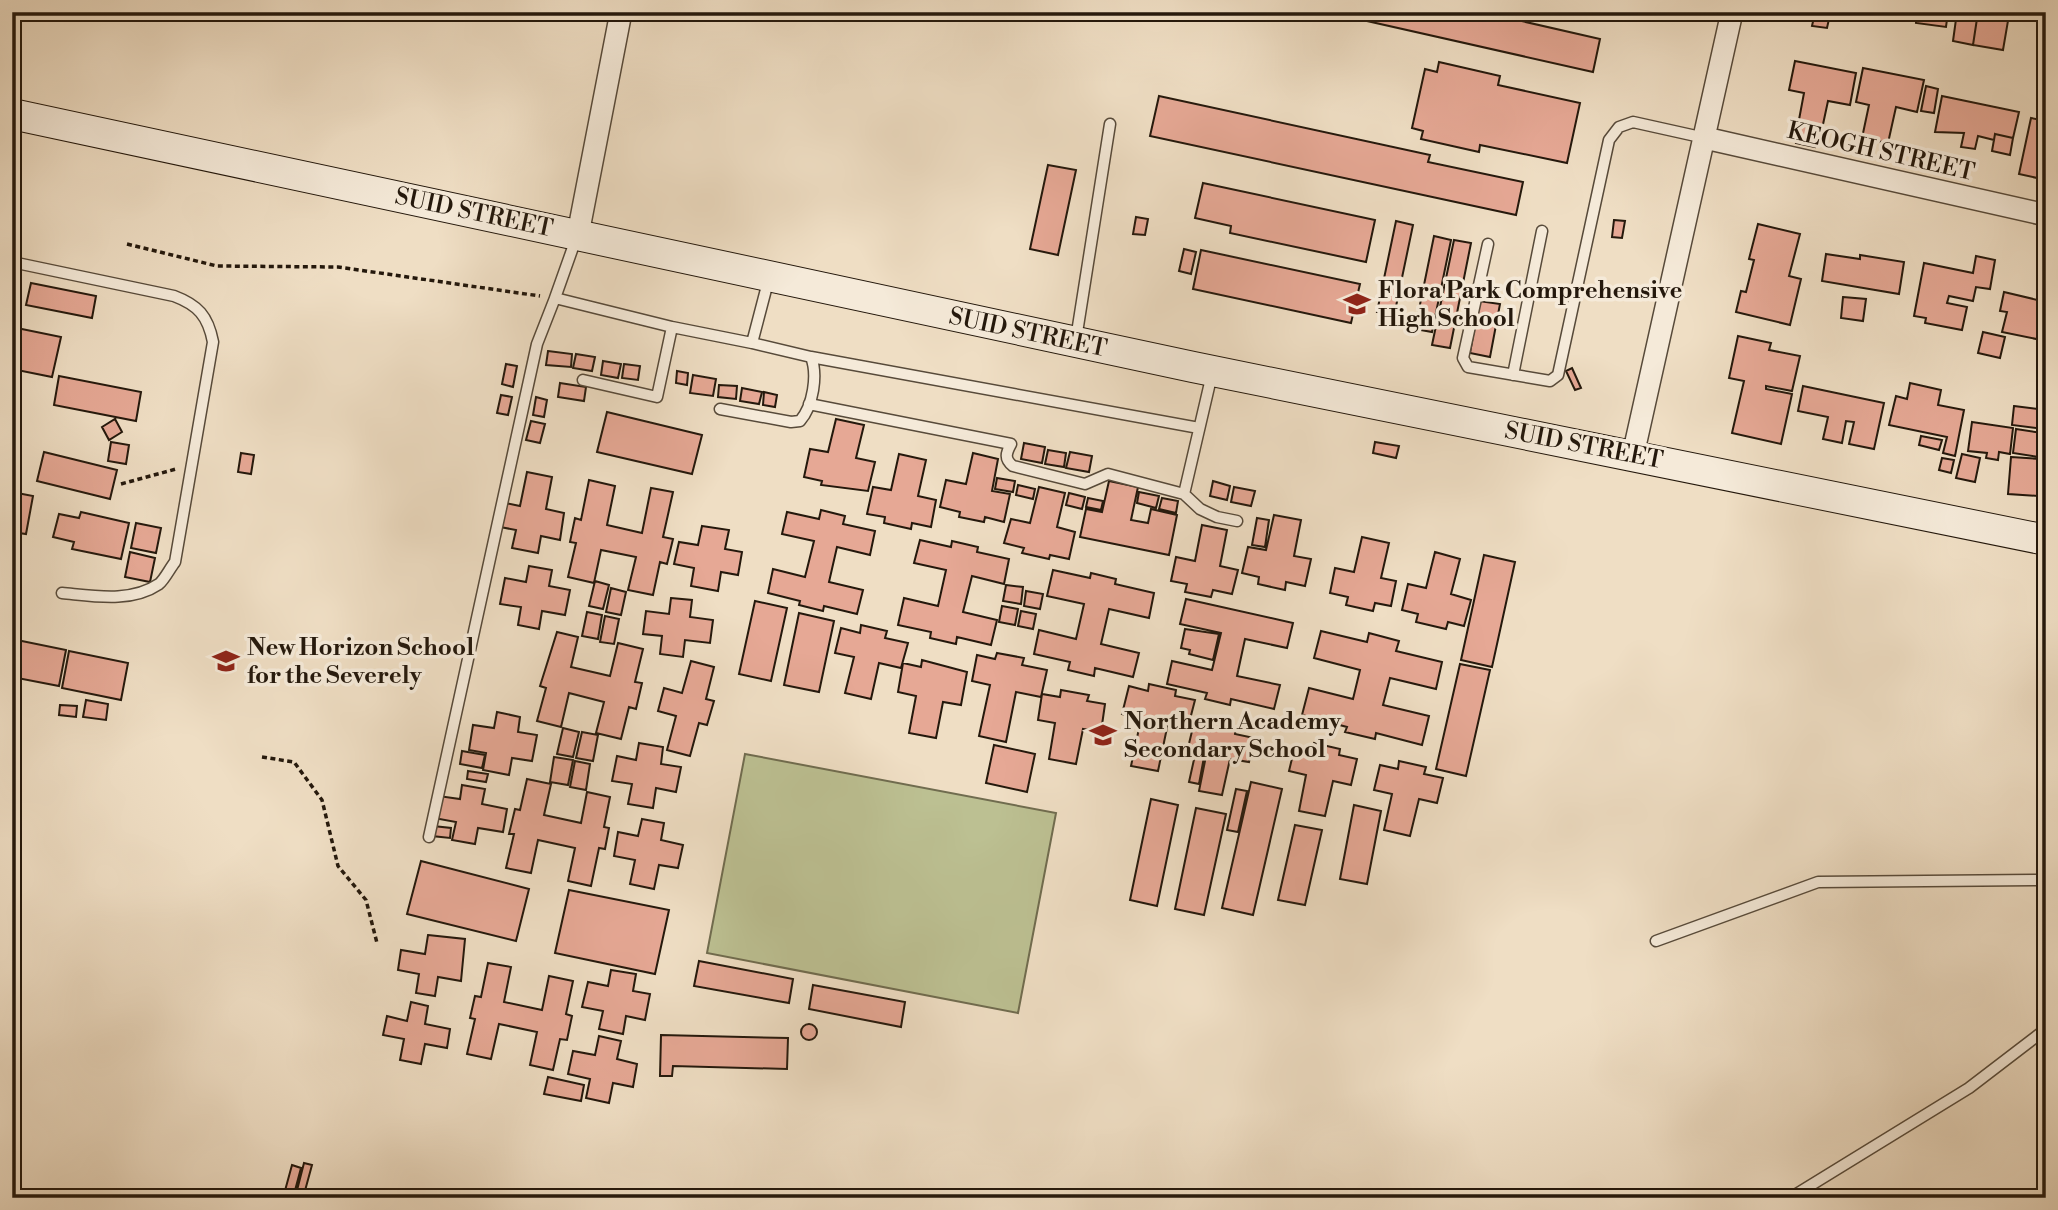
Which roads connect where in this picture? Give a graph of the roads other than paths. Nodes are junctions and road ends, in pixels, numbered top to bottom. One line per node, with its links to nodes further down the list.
1 (621, 12): 8 (street)
2 (1732, 12): 5 (street)
3 (12, 114): 8 (street, SUID STREET)
4 (1110, 124): 15 (lane)
5 (1705, 138): 6 (street, KEOGH STREET); 18 (lane); 23 (street)
6 (2046, 215)
7 (1542, 231): 18 (lane)
8 (578, 234): 11 (street, SUID STREET); 12 (lane)
9 (1488, 244): 18 (lane)
10 (12, 262): 27 (lane)
11 (769, 276): 14 (lane); 15 (street, SUID STREET)
12 (555, 298): 13 (lane); 28 (lane)
13 (671, 327): 14 (lane); 19 (lane)
14 (752, 342): 16 (lane)
15 (1075, 342): 17 (street, SUID STREET)
16 (811, 356): 20 (lane); 22 (lane)
17 (1213, 371): 22 (lane); 23 (street, SUID STREET)
18 (1513, 375)
19 (583, 380)
20 (809, 404): 21 (lane); 24 (lane)
21 (720, 409)
22 (1199, 428): 24 (lane)
23 (1633, 455): 26 (street, SUID STREET)
24 (1184, 494): 25 (lane)
25 (1237, 521)
26 (2046, 540)
27 (62, 593)
28 (429, 837)
29 (2046, 880): 30 (lane)
30 (1656, 941)
31 (2046, 1029): 32 (lane)
32 (1790, 1198)

